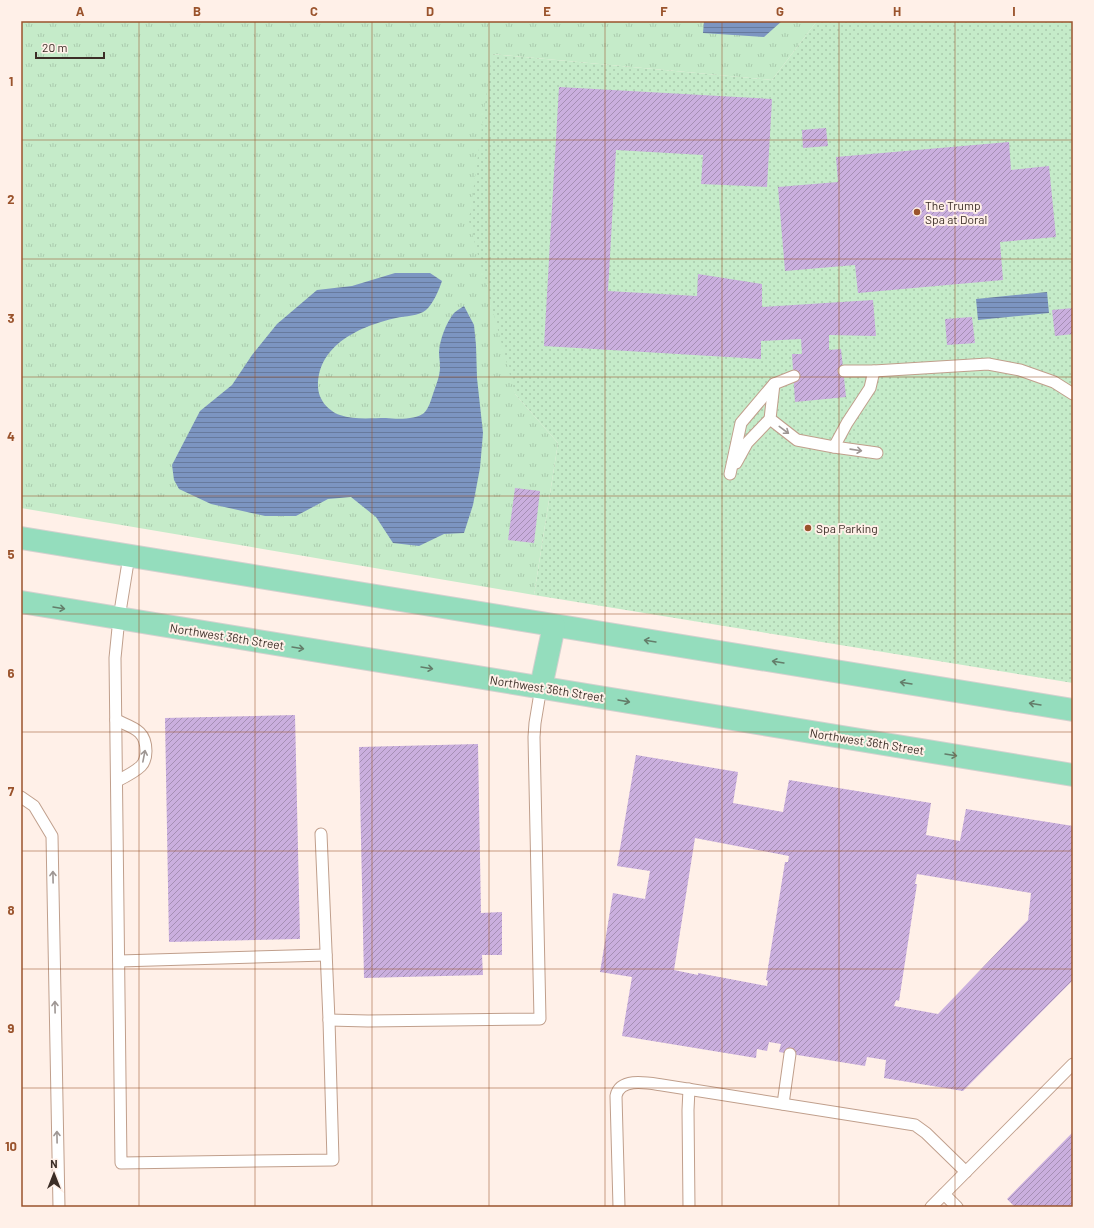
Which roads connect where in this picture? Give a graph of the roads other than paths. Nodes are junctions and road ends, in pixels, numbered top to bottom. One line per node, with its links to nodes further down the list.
1 (844, 371): 2 (lane)
2 (874, 371): 5 (lane); 7 (lane)
3 (794, 376): 4 (lane)
4 (774, 384): 6 (lane); 6 (lane)
5 (1073, 394)
6 (770, 420): 7 (lane, one-way to 7)
7 (834, 448): 8 (lane, one-way to 8)
8 (877, 453)
9 (21, 538): 10 (main road)
10 (129, 556): 12 (lane); 13 (main road)
11 (21, 602): 12 (main road, Northwest 36th Street, one-way to 12)
12 (119, 618): 14 (main road, Northwest 36th Street, one-way to 14); 16 (lane)
13 (554, 626): 14 (main road); 15 (main road, one-way to 13)
14 (541, 687): 17 (main road, Northwest 36th Street, one-way to 17); 23 (lane)
15 (1073, 710)
16 (116, 720): 18 (lane); 18 (lane, one-way to 16)
17 (1073, 775)
18 (117, 781): 22 (lane)
19 (21, 797): 30 (lane, one-way to 19)
20 (321, 834): 21 (lane)
21 (326, 955): 22 (lane); 23 (lane)
22 (119, 961): 23 (lane)
23 (329, 1020)
24 (790, 1054): 27 (lane)
25 (1073, 1064): 28 (lane)
26 (689, 1089): 27 (lane); 31 (lane); 32 (lane)
27 (783, 1104): 28 (lane)
28 (966, 1172): 29 (lane)
29 (944, 1194): 33 (lane); 34 (lane)
30 (59, 1207)
31 (619, 1207)
32 (689, 1207)
33 (931, 1207)
34 (957, 1207)

